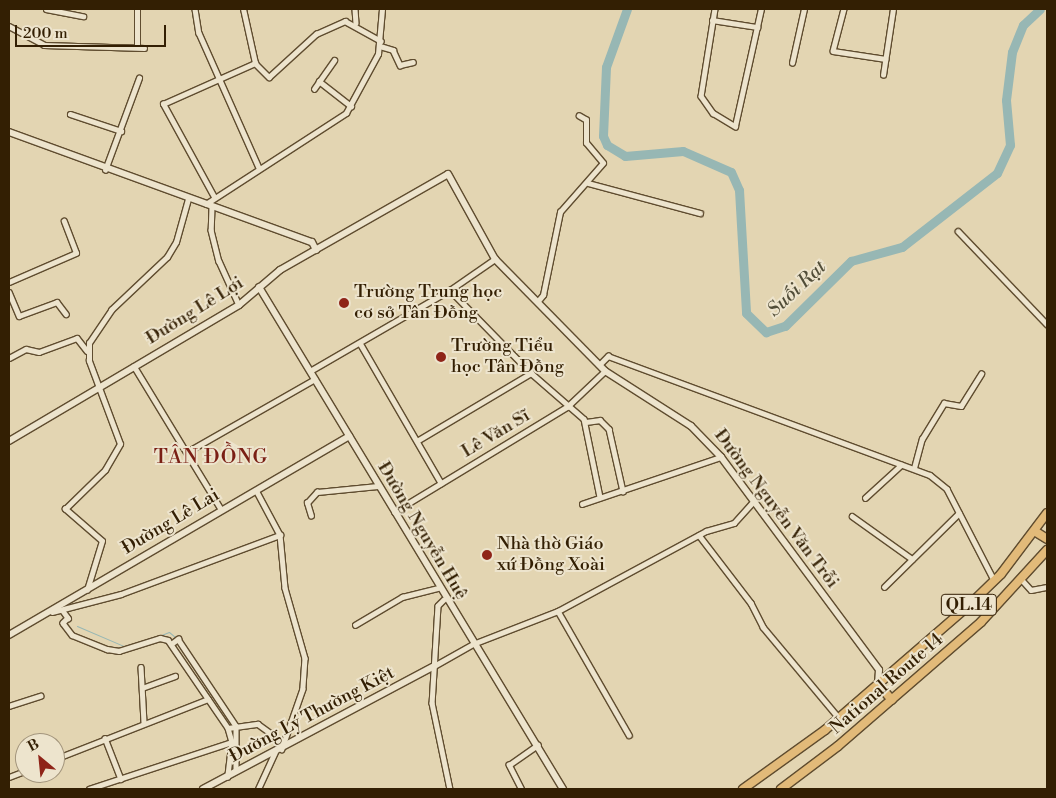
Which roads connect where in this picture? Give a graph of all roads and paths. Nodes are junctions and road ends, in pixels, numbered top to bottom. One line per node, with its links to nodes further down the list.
1 (46, 9): 12 (street)
2 (138, 9): 18 (street)
3 (195, 9): 26 (street)
4 (243, 9): 23 (street)
5 (355, 9): 14 (street)
6 (382, 9): 17 (street)
7 (714, 9): 13 (street)
8 (761, 9): 16 (street)
9 (804, 9): 24 (street)
10 (844, 9): 20 (street)
11 (893, 9): 20 (street)
12 (83, 16)
13 (712, 20): 16 (street); 16 (street)
14 (356, 23): 17 (street); 23 (street)
15 (9, 26): 18 (street)
16 (757, 27)
17 (381, 43): 22 (street); 30 (street)
18 (137, 48): 19 (street)
19 (144, 48)
20 (885, 59): 25 (street)
21 (334, 60): 28 (street)
22 (413, 62)
23 (255, 63): 26 (street)
24 (792, 63)
25 (884, 75)
26 (220, 77): 35 (street); 39 (street)
27 (139, 78): 33 (street)
28 (319, 81): 29 (street); 30 (street)
29 (314, 89)
30 (351, 106): 35 (street)
31 (70, 114): 33 (street)
32 (579, 116): 38 (street)
33 (121, 131): 36 (street)
34 (9, 132): 36 (street)
35 (260, 168): 39 (street)
36 (105, 170): 40 (street)
37 (448, 174): 46 (street, Đường Lê Lợi); 47 (street, Đường Nguyễn Văn Trỗi)
38 (588, 183): 43 (street); 52 (street)
39 (214, 198): 41 (street)
40 (188, 199): 41 (street); 57 (street)
41 (205, 204): 42 (street)
42 (212, 207): 46 (street); 53 (street)
43 (700, 213)
44 (64, 221): 48 (street)
45 (958, 231): 55 (street)
46 (316, 250): 49 (street, Đường Lê Lợi)
47 (495, 259): 50 (street); 52 (street, Đường Nguyễn Văn Trỗi)
48 (9, 282)
49 (260, 287): 53 (street, Đường Lê Lợi); 61 (street, Đường Nguyễn Huệ)
50 (450, 290): 56 (street); 63 (street)
51 (9, 292): 54 (street)
52 (538, 301): 59 (street, Đường Nguyễn Văn Trỗi)
53 (239, 305): 60 (street, Đường Lê Lợi)
54 (66, 314)
55 (1047, 324)
56 (360, 342): 61 (street); 71 (street)
57 (88, 351): 58 (street); 66 (street)
58 (9, 358)
59 (599, 365): 62 (street, Đường Nguyễn Văn Trỗi); 74 (street)
60 (134, 366): 66 (street, Đường Lê Lợi); 72 (street)
61 (310, 371): 65 (street, Đường Nguyễn Huệ)
62 (605, 371): 67 (street, Lê Văn Sĩ); 73 (street, Đường Nguyễn Văn Trỗi)
63 (531, 374): 67 (street); 71 (street)
64 (981, 374): 75 (street)
65 (315, 379): 69 (street, Đường Nguyễn Huệ); 72 (street)
66 (100, 387): 70 (street, Đường Lê Lợi); 101 (street)
67 (567, 407): 68 (street); 76 (street, Lê Văn Sĩ)
68 (586, 422): 79 (street); 80 (street)
69 (349, 436): 77 (street, Đường Nguyễn Huệ); 78 (street, Đường Lê Lai)
70 (9, 440)
71 (417, 441): 76 (street)
72 (187, 452): 84 (street)
73 (721, 457): 79 (street); 82 (street, Đường Nguyễn Văn Trỗi)
74 (902, 465): 75 (street); 81 (street)
75 (914, 468): 86 (street)
76 (441, 483): 85 (street, Lê Văn Sĩ)
77 (378, 486): 85 (street, Đường Nguyễn Huệ); 88 (street)
78 (256, 490): 84 (street, Đường Lê Lai); 91 (street)
79 (623, 491): 80 (street)
80 (600, 497): 83 (street)
81 (865, 498)
82 (754, 501): 92 (street); 113 (street, Đường Nguyễn Văn Trỗi)
83 (582, 504)
84 (221, 509): 101 (street, Đường Lê Lai)
85 (394, 512): 100 (street, Đường Nguyễn Huệ)
86 (958, 513): 95 (street); 96 (street)
87 (1047, 513): 90 (highway, QL.14)
88 (311, 516)
89 (852, 516): 95 (street)
90 (1036, 532): 93 (highway); 96 (highway, QL.14)
91 (280, 535): 103 (street); 125 (street)
92 (700, 535): 104 (street); 119 (street)
93 (1047, 539)
94 (1047, 550): 97 (highway, National Route 14 / QL.14)
95 (912, 559): 98 (street)
96 (994, 580): 113 (highway, QL.14)
97 (1022, 580): 99 (street); 117 (highway, National Route 14 / QL.14)
98 (884, 587)
99 (1047, 587)
100 (438, 588): 102 (street, Đường Nguyễn Huệ); 106 (street)
101 (87, 590): 105 (street, Đường Lê Lai)
102 (444, 600): 109 (street, Đường Nguyễn Huệ); 110 (street)
103 (63, 611): 105 (street); 108 (street)
104 (558, 611): 109 (street); 123 (street)
105 (47, 612): 107 (street, Đường Lê Lai)
106 (355, 625)
107 (9, 635)
108 (171, 644): 116 (street); 121 (street)
109 (473, 644): 110 (street); 127 (street, Đường Nguyễn Huệ)
110 (434, 666): 128 (street, Đường Lý Thường Kiệt); 137 (street)
111 (141, 667): 114 (street)
112 (175, 676): 114 (street)
113 (878, 684): 117 (highway); 119 (highway, National Route 14 / QL.14)
114 (142, 688): 120 (street)
115 (40, 696): 118 (street)
116 (208, 699): 120 (street); 122 (street)
117 (892, 700): 141 (highway, National Route 14 / QL.14)
118 (9, 706)
119 (839, 718): 140 (highway, National Route 14 / QL.14)
120 (144, 722): 124 (street)
121 (236, 726): 122 (street); 125 (street); 131 (street)
122 (228, 728): 126 (street)
123 (629, 735)
124 (105, 738): 130 (street); 133 (street)
125 (281, 741): 128 (street)
126 (232, 742): 132 (street); 133 (street)
127 (538, 746): 138 (street); 139 (street, Đường Nguyễn Huệ)
128 (282, 749): 129 (street, Đường Lý Thường Kiệt)
129 (275, 752): 131 (street, Đường Lý Thường Kiệt); 136 (street)
130 (65, 755)
131 (236, 771): 132 (street, Đường Lý Thường Kiệt)
132 (228, 777): 135 (street, Đường Lý Thường Kiệt)
133 (121, 779): 134 (street)
134 (89, 789)
135 (203, 789)
136 (258, 789)
137 (450, 789)
138 (521, 789)
139 (563, 789)
140 (743, 789)
141 (781, 789)

